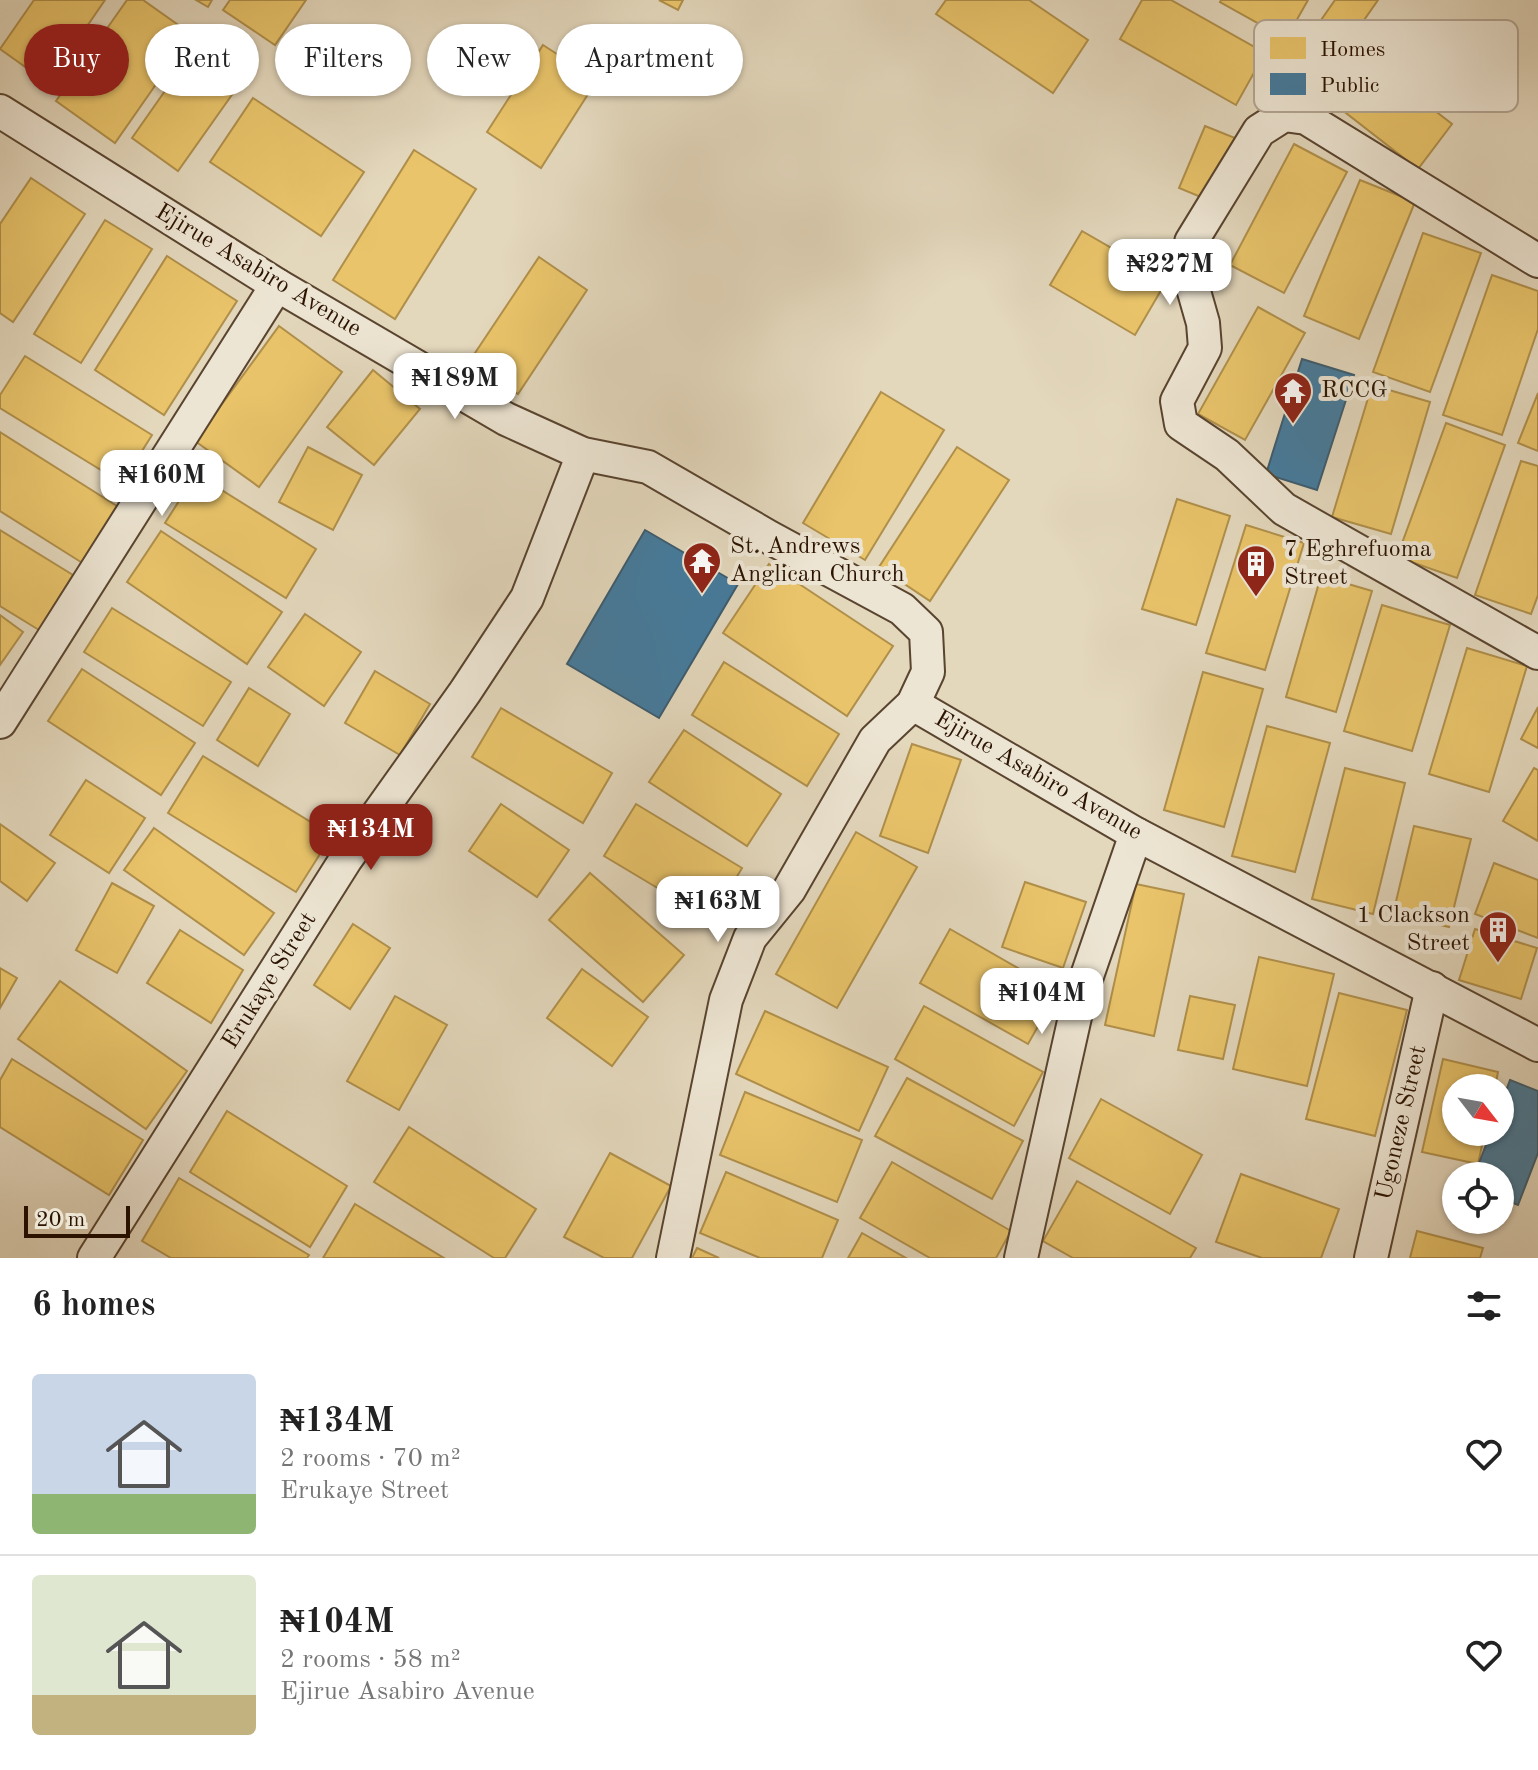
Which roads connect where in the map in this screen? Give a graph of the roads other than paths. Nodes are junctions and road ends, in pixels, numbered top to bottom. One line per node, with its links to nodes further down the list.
1 (0, 111): 3 (street, Ejirue Asabiro Avenue)
2 (1538, 261): 5 (street)
3 (277, 285): 4 (street, Ejirue Asabiro Avenue); 7 (street)
4 (583, 454): 6 (street, Ejirue Asabiro Avenue); 11 (street, Erukaye Street)
5 (1538, 653)
6 (913, 704): 8 (street, Ejirue Asabiro Avenue); 12 (street)
7 (0, 722)
8 (1136, 834): 9 (street, Ejirue Asabiro Avenue); 13 (street)
9 (1432, 988): 10 (street, Ejirue Asabiro Avenue); 14 (street, Ugoneze Street)
10 (1538, 1045)
11 (94, 1258)
12 (673, 1258)
13 (1021, 1258)
14 (1371, 1258)

